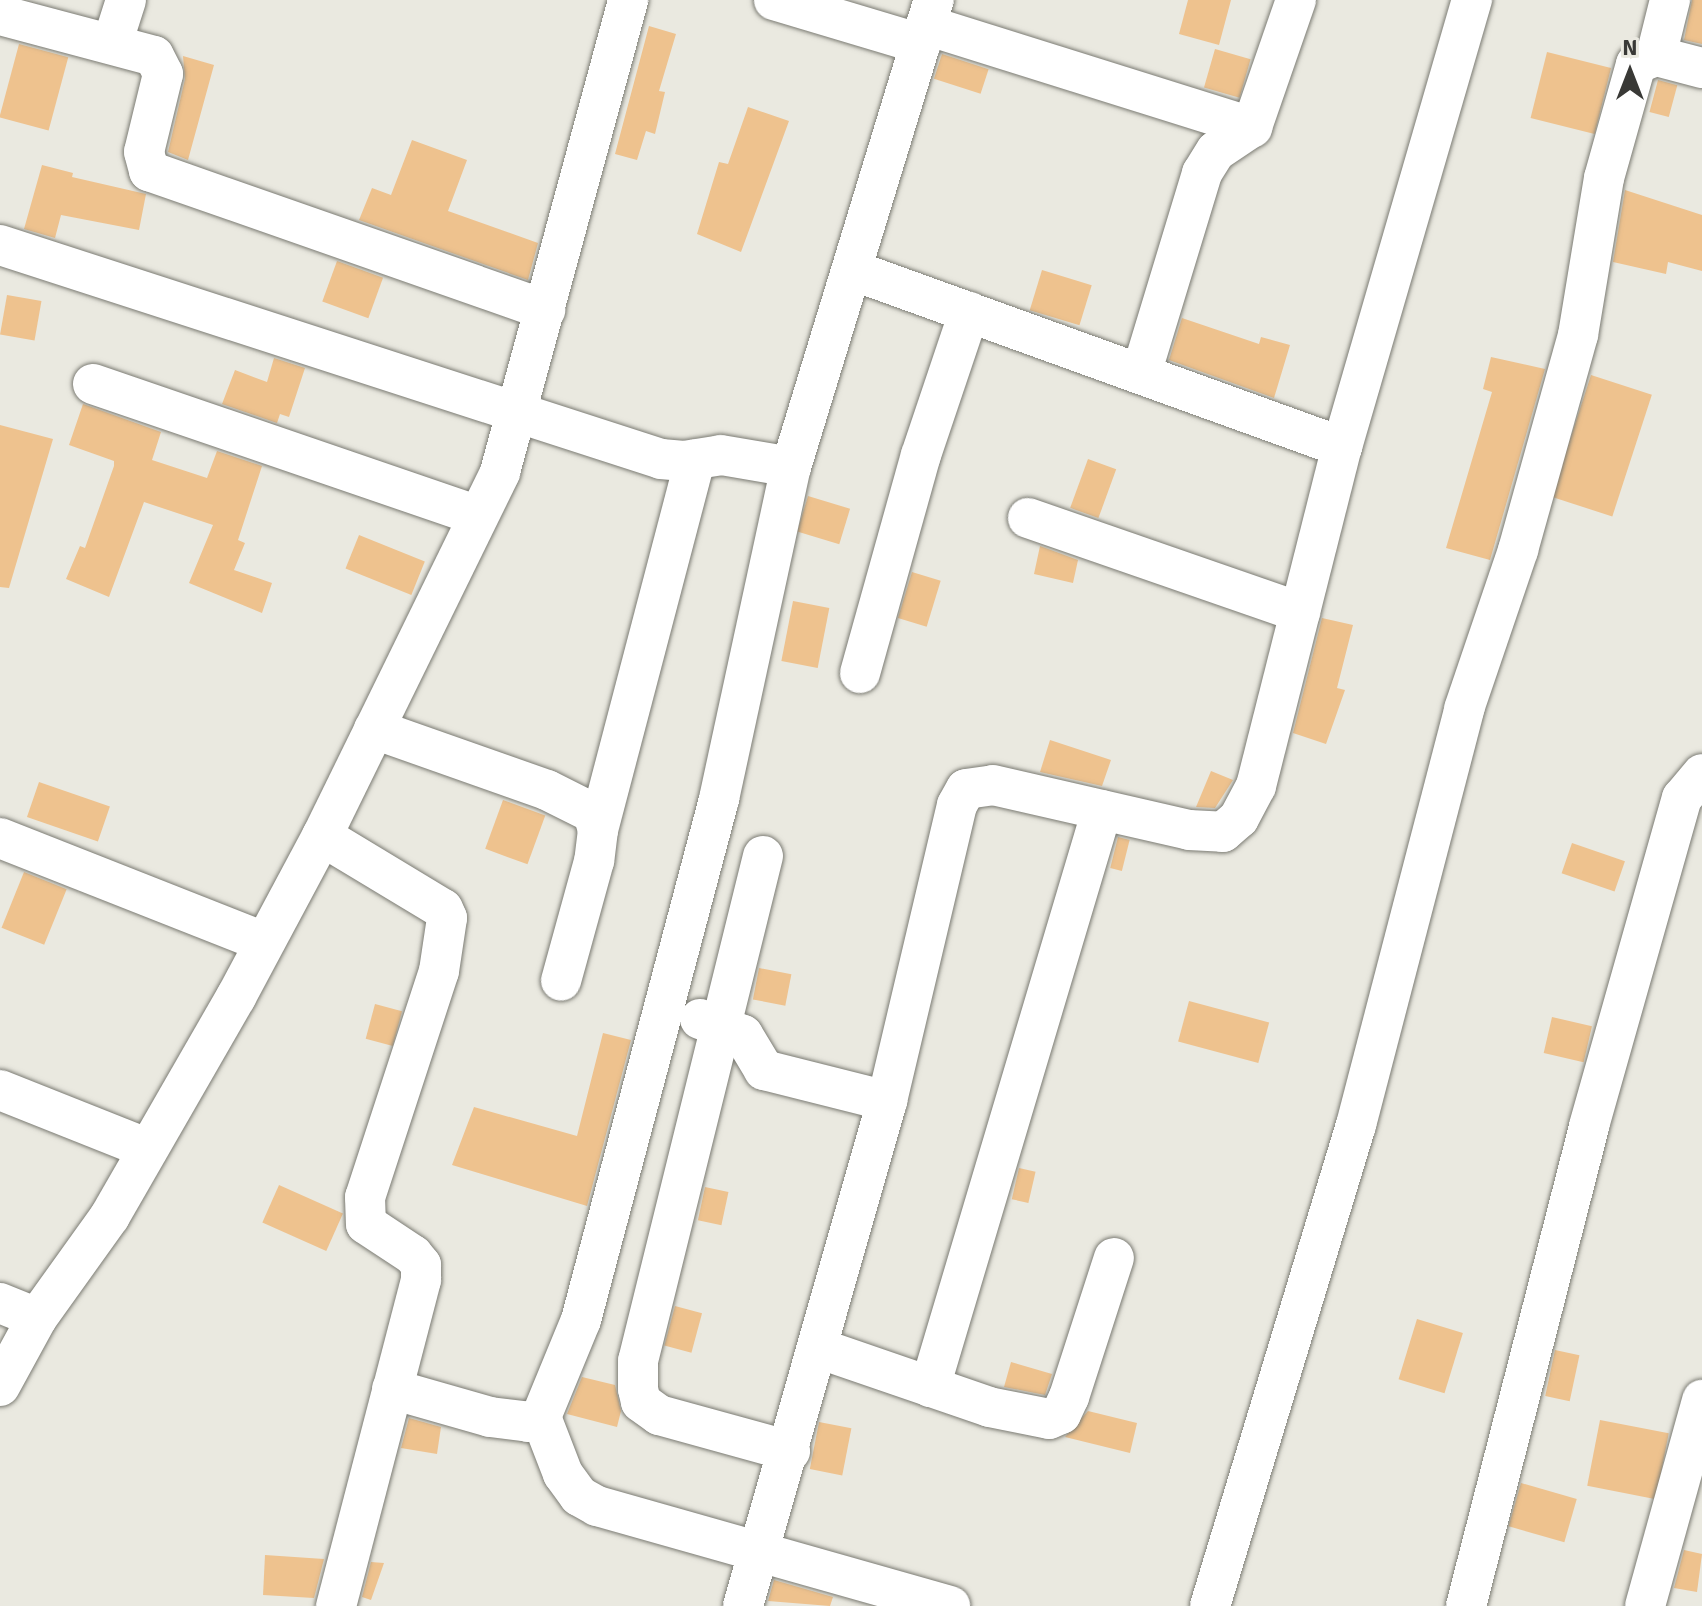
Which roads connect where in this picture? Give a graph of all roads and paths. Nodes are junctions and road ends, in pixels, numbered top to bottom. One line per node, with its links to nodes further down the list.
1 (126, 0): 9 (street)
2 (628, 0): 15 (street)
3 (774, 0): 8 (street)
4 (1296, 0): 12 (street)
5 (1472, 0): 20 (street)
6 (1670, 0): 10 (street)
7 (0, 15): 9 (street)
8 (927, 23): 12 (street); 14 (street)
9 (112, 44): 15 (street)
10 (1656, 56): 11 (street); 55 (street)
11 (1702, 68)
12 (1252, 127): 17 (street)
13 (0, 245): 19 (street)
14 (852, 270): 16 (street); 22 (street)
15 (545, 310): 19 (street)
16 (969, 312): 17 (street); 26 (street)
17 (1141, 374): 20 (street)
18 (93, 384): 23 (street)
19 (516, 414): 21 (street); 23 (street)
20 (1342, 447): 25 (street)
21 (695, 459): 22 (street); 30 (street)
22 (791, 467): 36 (street)
23 (478, 516): 27 (street)
24 (1028, 518): 25 (street)
25 (1300, 612): 29 (street)
26 (860, 673)
27 (374, 729): 30 (street); 31 (street)
28 (1702, 774): 56 (street)
29 (1102, 810): 39 (street); 46 (street)
30 (598, 830): 35 (street)
31 (322, 836): 34 (street); 47 (street)
32 (0, 838): 34 (street)
33 (763, 856): 37 (street)
34 (261, 941): 40 (street)
35 (561, 981)
36 (666, 1010): 37 (street); 49 (street)
37 (722, 1025): 39 (street); 50 (street)
38 (0, 1090): 40 (street)
39 (887, 1101): 44 (street)
40 (148, 1149): 43 (street)
41 (1114, 1258): 46 (street)
42 (0, 1303): 43 (street)
43 (37, 1318): 45 (street)
44 (818, 1348): 46 (street); 50 (street)
45 (0, 1386)
46 (930, 1387)
47 (392, 1389): 49 (street); 52 (street)
48 (1702, 1400): 57 (street)
49 (541, 1417): 51 (street)
50 (790, 1451): 51 (street)
51 (761, 1548): 53 (street); 54 (street)
52 (336, 1606)
53 (743, 1606)
54 (950, 1606)
55 (1210, 1606)
56 (1466, 1606)
57 (1645, 1606)

